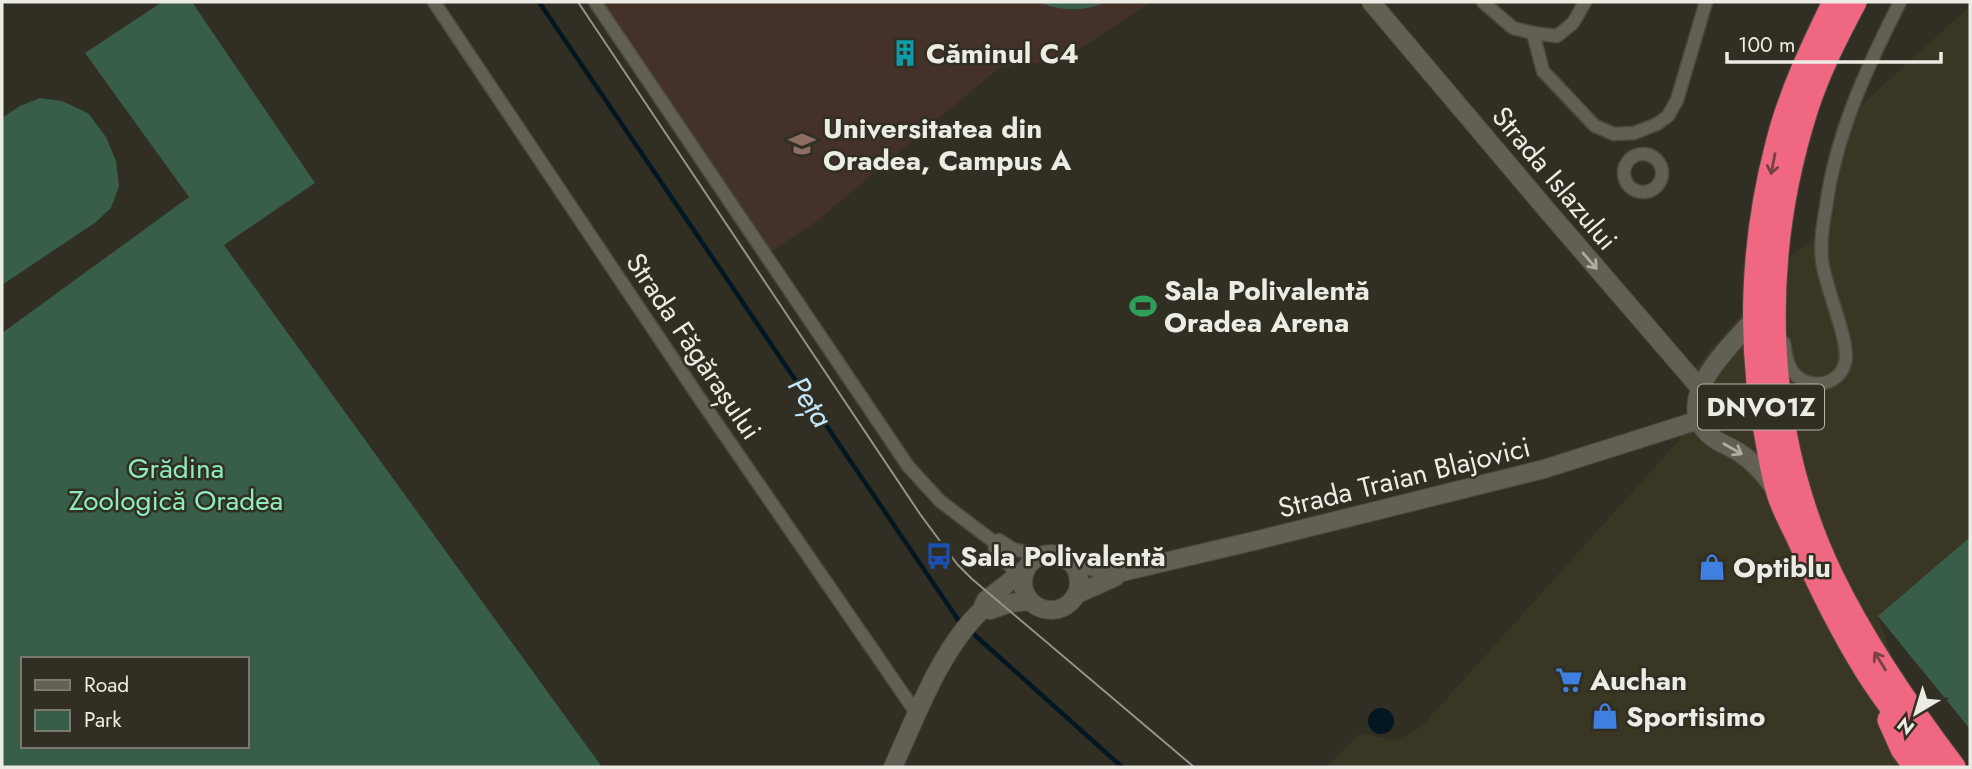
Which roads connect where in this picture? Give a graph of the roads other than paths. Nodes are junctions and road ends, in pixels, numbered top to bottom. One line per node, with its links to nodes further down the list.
1 (434, 2): 27 (street, Strada Făgărașului)
2 (595, 2): 18 (street)
3 (1371, 2): 15 (street, Strada Islazului, one-way to 15)
4 (1483, 2): 10 (street)
5 (1585, 2): 10 (street)
6 (1706, 2): 11 (street)
7 (1834, 2): 14 (highway, DNVO1Z, one-way to 14)
8 (1855, 2): 13 (highway, DNVO1Z)
9 (1900, 2): 13 (street)
10 (1533, 33): 11 (street)
11 (1634, 134): 12 (street)
12 (1639, 154)
13 (1774, 288): 28 (highway, DNVO1Z, one-way to 13)
14 (1754, 319): 15 (street); 17 (highway, DNVO1Z)
15 (1700, 388): 16 (street)
16 (1699, 420): 17 (street, one-way to 17); 21 (street, Strada Traian Blajovici)
17 (1780, 498): 26 (highway, DNVO1Z)
18 (994, 542): 19 (street); 22 (street)
19 (1042, 556): 20 (street); 22 (street)
20 (1068, 561): 21 (street, Strada Traian Blajovici); 23 (street)
21 (1118, 573): 23 (street, Strada Traian Blajovici)
22 (1022, 575): 24 (street); 25 (street)
23 (1077, 594): 24 (street)
24 (1030, 601): 25 (street)
25 (982, 609): 27 (street)
26 (1881, 693): 31 (highway); 32 (highway, DNVO1Z)
27 (917, 714): 30 (street)
28 (1917, 719): 29 (highway); 33 (highway, DNVO1Z)
29 (1970, 765)
30 (893, 767)
31 (1914, 767)
32 (1936, 767)
33 (1955, 767)

